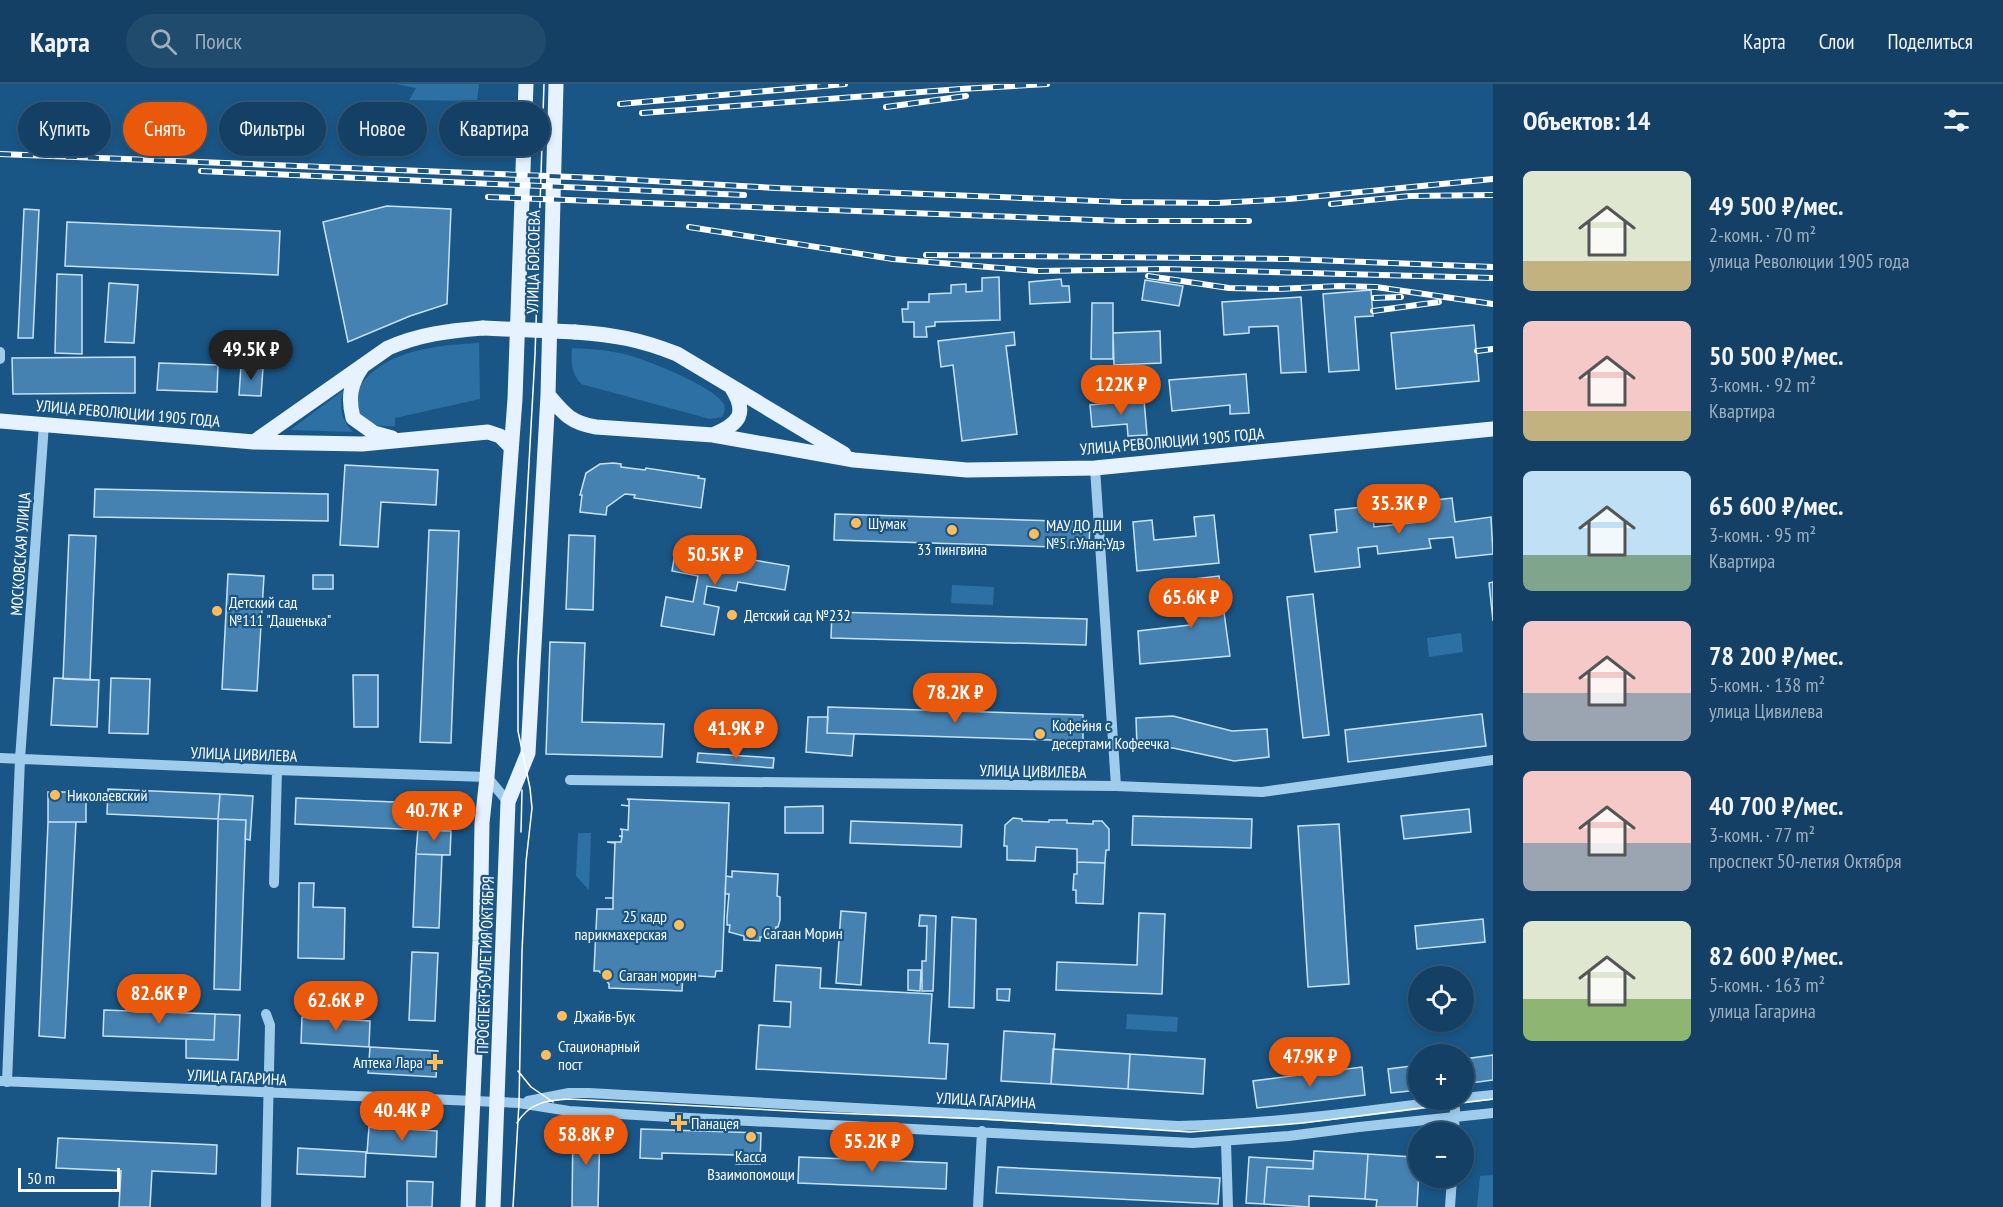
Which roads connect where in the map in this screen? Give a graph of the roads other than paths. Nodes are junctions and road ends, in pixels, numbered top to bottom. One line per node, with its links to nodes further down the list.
1 (526, 84): 8 (main road, ПРОСПЕКТ 50-ЛЕТИЯ ОКТЯБРЯ)
2 (556, 84): 7 (main road, УЛИЦА БОРСОЕВА)
3 (0, 352): 4 (street)
4 (0, 359)
5 (364, 364): 6 (main road, УЛИЦА РЕВОЛЮЦИИ 1905 ГОДА, bridge); 14 (main road, УЛИЦА РЕВОЛЮЦИИ 1905 ГОДА); 16 (main road, УЛИЦА РЕВОЛЮЦИИ 1905 ГОДА)
6 (732, 388): 13 (main road); 18 (main road, УЛИЦА РЕВОЛЮЦИИ 1905 ГОДА)
7 (548, 394): 13 (main road, УЛИЦА РЕВОЛЮЦИИ 1905 ГОДА); 15 (main road, УЛИЦА БОРСОЕВА)
8 (515, 399): 12 (main road); 17 (main road, ПРОСПЕКТ 50-ЛЕТИЯ ОКТЯБРЯ)
9 (0, 421): 10 (main road, УЛИЦА РЕВОЛЮЦИИ 1905 ГОДА)
10 (44, 424): 16 (main road, УЛИЦА РЕВОЛЮЦИИ 1905 ГОДА); 21 (street, МОСКОВСКАЯ УЛИЦА)
11 (1493, 429): 19 (main road, УЛИЦА РЕВОЛЮЦИИ 1905 ГОДА)
12 (488, 432): 14 (main road, УЛИЦА РЕВОЛЮЦИИ 1905 ГОДА); 17 (main road)
13 (713, 435): 18 (main road, УЛИЦА РЕВОЛЮЦИИ 1905 ГОДА)
14 (398, 439): 16 (main road, УЛИЦА РЕВОЛЮЦИИ 1905 ГОДА)
15 (544, 441): 27 (main road, ПРОСПЕКТ 50-ЛЕТИЯ ОКТЯБРЯ)
16 (254, 442)
17 (510, 446): 24 (main road, ПРОСПЕКТ 50-ЛЕТИЯ ОКТЯБРЯ)
18 (854, 460): 19 (main road, УЛИЦА РЕВОЛЮЦИИ 1905 ГОДА)
19 (1095, 468): 26 (street)
20 (0, 758): 21 (street, УЛИЦА ЦИВИЛЕВА)
21 (20, 759): 23 (street, УЛИЦА ЦИВИЛЕВА); 30 (street, МОСКОВСКАЯ УЛИЦА)
22 (1493, 760): 26 (street, УЛИЦА ЦИВИЛЕВА)
23 (276, 770): 24 (street, УЛИЦА ЦИВИЛЕВА); 28 (street)
24 (488, 777): 27 (street); 34 (main road, ПРОСПЕКТ 50-ЛЕТИЯ ОКТЯБРЯ)
25 (570, 780): 26 (street, УЛИЦА ЦИВИЛЕВА)
26 (1116, 786)
27 (508, 802): 35 (main road, ПРОСПЕКТ 50-ЛЕТИЯ ОКТЯБРЯ)
28 (274, 883)
29 (266, 1014): 31 (street)
30 (2, 1082): 31 (street, УЛИЦА ГАГАРИНА)
31 (270, 1094): 34 (street, УЛИЦА ГАГАРИНА); 45 (street)
32 (1493, 1095): 33 (street)
33 (1474, 1097)
34 (473, 1102): 35 (street, УЛИЦА ГАГАРИНА); 46 (main road, ПРОСПЕКТ 50-ЛЕТИЯ ОКТЯБРЯ)
35 (497, 1103): 36 (street, УЛИЦА ГАГАРИНА); 47 (main road, ПРОСПЕКТ 50-ЛЕТИЯ ОКТЯБРЯ)
36 (519, 1103): 37 (street, УЛИЦА ГАГАРИНА); 42 (street, УЛИЦА ГАГАРИНА)
37 (1408, 1106)
38 (1455, 1110): 40 (street)
39 (1493, 1113): 40 (street, УЛИЦА ГАГАРИНА)
40 (1455, 1116): 41 (street); 43 (street, УЛИЦА ГАГАРИНА)
41 (1455, 1122)
42 (982, 1131): 43 (street, УЛИЦА ГАГАРИНА); 48 (street)
43 (1226, 1142): 49 (street)
44 (1451, 1188): 50 (street)
45 (266, 1207)
46 (468, 1207)
47 (493, 1207)
48 (978, 1207)
49 (1227, 1207)
50 (1450, 1207)

